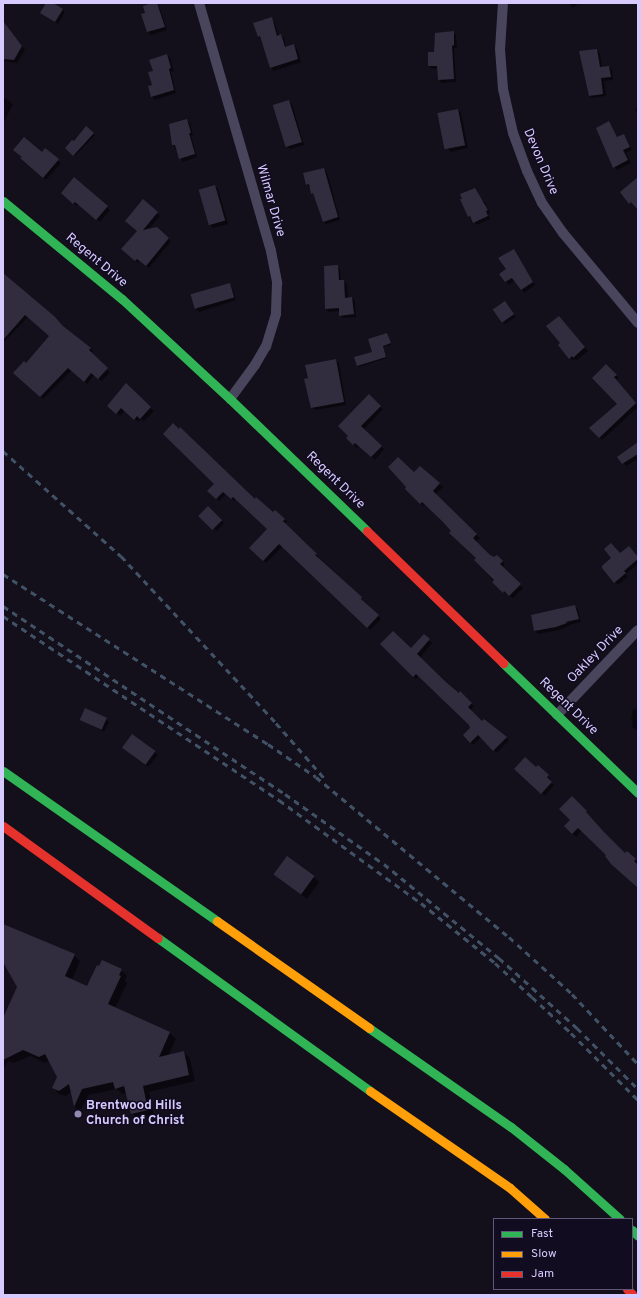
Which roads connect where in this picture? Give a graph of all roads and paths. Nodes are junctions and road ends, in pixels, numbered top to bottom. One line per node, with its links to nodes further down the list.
1 (199, 3): 5 (street, Wilmar Drive)
2 (503, 3): 4 (street, Devon Drive)
3 (3, 201): 5 (main road, Regent Drive)
4 (638, 323)
5 (230, 399): 7 (main road, Regent Drive)
6 (638, 630): 7 (street, Oakley Drive)
7 (558, 715): 9 (main road, Regent Drive)
8 (3, 771): 12 (main road)
9 (638, 793)
10 (3, 826): 11 (main road)
11 (544, 1218)
12 (619, 1218)

